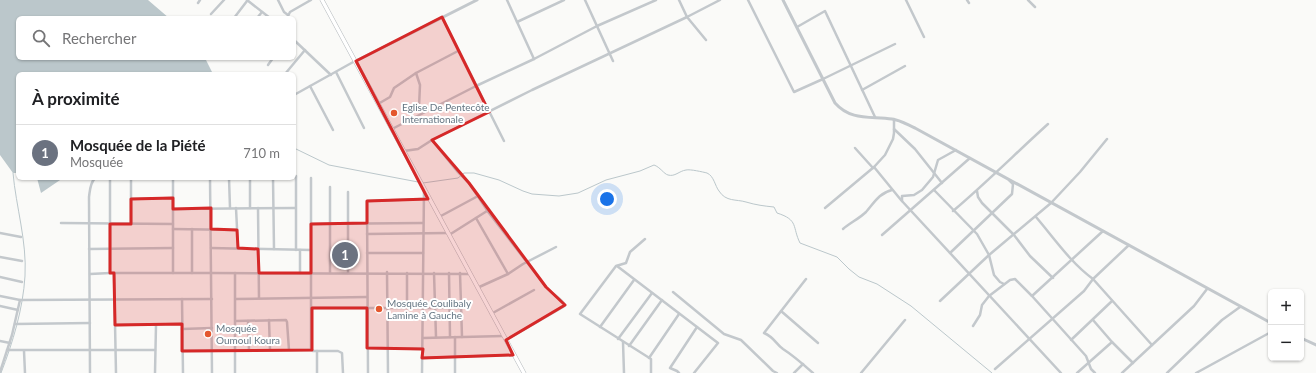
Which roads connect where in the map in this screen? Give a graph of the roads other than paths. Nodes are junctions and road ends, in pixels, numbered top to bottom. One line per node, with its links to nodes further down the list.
1 (224, 0): 21 (street)
2 (247, 0): 20 (street); 22 (street)
3 (278, 0): 25 (street)
4 (311, 0): 26 (street)
5 (323, 0): 41 (main road)
6 (477, 0): 28 (street)
7 (507, 0): 29 (street)
8 (564, 0): 29 (street)
9 (585, 0): 30 (street)
10 (656, 0): 30 (street)
11 (679, 0): 27 (street)
12 (720, 0): 27 (street)
13 (748, 0): 50 (street)
14 (783, 0): 31 (street)
15 (906, 0): 32 (street)
16 (967, 0): 18 (street)
17 (1028, 0): 19 (street)
18 (970, 3)
19 (1034, 7)
20 (262, 12): 23 (street); 24 (street)
21 (211, 14)
22 (235, 16)
23 (259, 16)
24 (267, 16)
25 (286, 16)
26 (288, 16)
27 (687, 17): 33 (street); 38 (street)
28 (442, 18): 37 (street); 41 (street)
29 (517, 22): 39 (street)
30 (597, 26): 38 (street); 39 (street)
31 (796, 27): 44 (street); 50 (street)
32 (924, 37)
33 (706, 40)
34 (296, 42): 36 (street)
35 (895, 44): 44 (street)
36 (305, 50): 46 (street); 49 (street)
37 (458, 51): 48 (street); 52 (street)
38 (609, 54): 42 (street); 57 (street)
39 (534, 59): 52 (street)
40 (272, 60): 43 (street)
41 (356, 61): 47 (street); 55 (main road)
42 (613, 61)
43 (268, 65)
44 (850, 66): 50 (street); 53 (street)
45 (905, 66): 53 (street)
46 (287, 72)
47 (336, 72): 49 (street); 61 (street)
48 (416, 73): 55 (street); 56 (street)
49 (331, 75): 51 (street)
50 (823, 80): 58 (street)
51 (310, 86): 54 (street); 64 (street)
52 (476, 86): 57 (street); 63 (street)
53 (862, 90): 58 (street)
54 (296, 94)
55 (378, 104): 63 (main road)
56 (419, 107)
57 (489, 112): 66 (street); 67 (street)
58 (875, 117): 59 (street)
59 (894, 119): 62 (street); 69 (street)
60 (1048, 124): 73 (street)
61 (364, 128)
62 (894, 128): 72 (street); 74 (street)
63 (392, 129): 70 (main road)
64 (333, 130)
65 (1107, 139): 98 (street)
66 (432, 140): 70 (street); 93 (street)
67 (504, 141)
68 (855, 148): 72 (street)
69 (956, 150): 71 (street); 74 (street)
70 (404, 151): 88 (main road)
71 (970, 158): 73 (street); 86 (street)
72 (873, 168): 89 (street); 106 (street)
73 (995, 172): 76 (street); 91 (street)
74 (934, 173): 86 (street); 97 (street)
75 (311, 178): 122 (street)
76 (1007, 178): 98 (street); 111 (street)
77 (93, 180): 118 (street)
78 (110, 180): 119 (street)
79 (131, 180): 95 (street)
80 (173, 180): 94 (street)
81 (210, 180): 99 (street)
82 (229, 180): 100 (street)
83 (250, 180): 102 (street)
84 (273, 180): 104 (street)
85 (296, 180): 105 (street)
86 (942, 183): 90 (street)
87 (330, 187): 123 (street)
88 (424, 190): 96 (street); 112 (main road)
89 (892, 190): 97 (street); 128 (street)
90 (934, 190): 109 (street); 110 (street)
91 (976, 190): 110 (street); 111 (street)
92 (348, 192): 124 (street)
93 (478, 196): 108 (street); 112 (street)
94 (173, 198): 95 (street); 107 (street)
95 (131, 199): 120 (street)
96 (424, 199): 116 (street); 117 (street)
97 (902, 201): 109 (street)
98 (1051, 203): 113 (street); 131 (street)
99 (211, 208): 100 (street); 107 (street); 127 (street)
100 (230, 208): 101 (street)
101 (236, 208): 102 (street); 129 (street)
102 (250, 208): 103 (street)
103 (258, 208): 104 (street); 147 (street)
104 (273, 208): 105 (street); 148 (street)
105 (295, 208): 149 (street)
106 (825, 208)
107 (173, 209): 121 (street)
108 (487, 211): 114 (street); 159 (street)
109 (910, 211): 136 (street); 153 (street)
110 (953, 211): 130 (street)
111 (993, 214): 130 (street); 137 (street)
112 (438, 217): 135 (main road)
113 (1036, 217): 137 (street); 157 (street)
114 (476, 218): 135 (street); 180 (street)
115 (61, 223): 118 (street)
116 (367, 223): 117 (street); 124 (street); 134 (street)
117 (423, 223): 133 (street)
118 (90, 224): 119 (street); 146 (street)
119 (110, 224): 120 (street); 142 (street)
120 (132, 224): 121 (street)
121 (173, 224): 125 (street)
122 (311, 224): 123 (street); 151 (street)
123 (330, 224): 124 (street); 171 (street)
124 (348, 224): 172 (street)
125 (173, 229): 126 (street); 143 (street)
126 (192, 229): 127 (street); 166 (street)
127 (211, 229): 129 (street); 144 (street)
128 (843, 229)
129 (237, 230): 145 (street)
130 (973, 231): 153 (street); 155 (street)
131 (1103, 231): 140 (street); 157 (street)
132 (0, 233): 138 (street)
133 (423, 233): 134 (street); 135 (street); 154 (street)
134 (367, 234): 152 (street)
135 (448, 234): 179 (main road)
136 (882, 235)
137 (1014, 235): 155 (street); 183 (street)
138 (20, 237)
139 (645, 239): 160 (street)
140 (1129, 245): 185 (street); 190 (street)
141 (556, 247): 159 (street)
142 (110, 248): 143 (street); 146 (street); 164 (street)
143 (173, 248): 165 (street)
144 (211, 248): 145 (street); 161 (street)
145 (238, 248): 147 (street)
146 (89, 249): 178 (street)
147 (258, 249): 148 (street); 168 (street)
148 (274, 249): 149 (street)
149 (296, 250): 150 (street)
150 (300, 250): 151 (street); 169 (street)
151 (311, 250): 170 (street)
152 (367, 253): 154 (street); 162 (street)
153 (950, 253): 181 (street)
154 (423, 254): 174 (street)
155 (989, 255): 181 (street); 188 (street)
156 (0, 257): 158 (street)
157 (1072, 260): 183 (street); 185 (street)
158 (22, 261)
159 (528, 262): 180 (street); 250 (street)
160 (616, 266): 186 (street); 236 (street)
161 (211, 272): 166 (street); 167 (street); 202 (street)
162 (367, 272): 163 (street); 172 (street); 197 (street)
163 (387, 272): 173 (street); 213 (street)
164 (112, 273): 165 (street); 178 (street); 200 (street)
165 (173, 273): 166 (street)
166 (192, 273)
167 (235, 273): 168 (street); 203 (street)
168 (259, 273): 169 (street); 198 (street)
169 (300, 273): 170 (street)
170 (311, 273): 171 (street); 199 (street)
171 (330, 273): 172 (street)
172 (348, 273)
173 (407, 273): 174 (street); 214 (street)
174 (423, 273): 175 (street); 215 (street)
175 (434, 273): 176 (street); 216 (street)
176 (449, 273): 177 (street); 217 (street)
177 (460, 273): 179 (street); 218 (street)
178 (90, 274): 205 (street)
179 (470, 274): 189 (main road)
180 (508, 274): 189 (street)
181 (970, 274): 195 (street); 207 (street)
182 (0, 277): 187 (street)
183 (1053, 278): 196 (street)
184 (806, 279): 220 (street)
185 (1093, 279): 208 (street); 223 (street)
186 (634, 280): 193 (street); 236 (street)
187 (22, 282)
188 (1004, 284): 195 (street); 196 (street)
189 (478, 288): 221 (main road)
190 (1207, 288): 210 (street); 257 (street)
191 (534, 290): 221 (street)
192 (673, 292): 303 (street)
193 (652, 293): 206 (street); 247 (street)
194 (0, 296): 204 (street)
195 (989, 296): 235 (street); 248 (street)
196 (1032, 296): 223 (street)
197 (367, 297): 199 (street); 212 (street)
198 (259, 298): 199 (street); 203 (street)
199 (312, 298): 211 (street)
200 (114, 299): 201 (street); 205 (street); 233 (street)
201 (182, 299): 202 (street); 232 (street)
202 (212, 299): 238 (street)
203 (236, 299): 227 (street)
204 (20, 300): 205 (street); 219 (street)
205 (90, 300): 230 (street)
206 (662, 300): 222 (street); 259 (street)
207 (940, 302)
208 (1112, 302): 226 (street); 257 (street)
209 (0, 306): 219 (street)
210 (1240, 307): 229 (street); 311 (street)
211 (312, 308): 212 (street); 272 (street)
212 (367, 308): 213 (street); 260 (street)
213 (388, 308): 214 (street); 261 (street)
214 (408, 308): 215 (street)
215 (423, 308): 216 (street); 245 (street)
216 (434, 308): 217 (street); 246 (street)
217 (449, 308): 218 (street); 242 (street)
218 (461, 308): 244 (street)
219 (18, 310): 231 (street)
220 (781, 311): 256 (street); 282 (street)
221 (491, 314): 241 (main road)
222 (679, 314): 237 (street); 279 (street)
223 (1052, 319): 248 (street); 251 (street)
224 (269, 320): 228 (street); 270 (street); 271 (street)
225 (905, 320): 306 (street)
226 (1093, 320): 251 (street); 254 (street)
227 (236, 321): 228 (street); 268 (street)
228 (248, 321): 269 (street)
229 (1268, 321)
230 (90, 323): 231 (street); 265 (street)
231 (15, 324): 255 (street)
232 (182, 324): 234 (street); 239 (street)
233 (115, 325): 234 (street); 266 (street)
234 (156, 325): 267 (street)
235 (973, 326)
236 (600, 327): 247 (street)
237 (697, 327): 301 (street); 302 (street)
238 (212, 328): 239 (street); 274 (street)
239 (182, 329): 273 (street)
240 (1268, 334): 312 (street)
241 (503, 336): 244 (street); 250 (main road)
242 (450, 337): 243 (street); 246 (street)
243 (455, 337): 244 (street); 277 (street)
244 (462, 337)
245 (423, 338): 246 (street); 262 (street)
246 (436, 338)
247 (618, 338): 253 (street)
248 (1029, 338): 283 (street); 307 (street)
249 (1304, 339): 258 (street)
250 (506, 340): 276 (main road)
251 (1071, 340): 280 (street)
252 (0, 341): 255 (street)
253 (623, 342): 259 (street); 299 (street)
254 (1112, 342): 280 (street); 281 (street)
255 (10, 343): 263 (street)
256 (818, 343)
257 (1152, 345): 281 (street)
258 (1316, 345)
259 (630, 346): 279 (street)
260 (368, 348): 261 (street); 295 (street)
261 (388, 348): 262 (street); 296 (street)
262 (423, 349): 278 (street)
263 (7, 350): 264 (street); 284 (street)
264 (24, 350): 265 (street); 286 (street)
265 (90, 350): 266 (street); 287 (street)
266 (115, 350): 267 (street); 288 (street)
267 (155, 350): 289 (street)
268 (236, 350): 269 (street); 274 (street); 292 (street)
269 (249, 350): 270 (street)
270 (270, 350): 271 (street)
271 (289, 350): 272 (street)
272 (312, 350): 275 (street)
273 (182, 351): 274 (street); 290 (street)
274 (212, 351): 291 (street)
275 (317, 351): 293 (street); 294 (street)
276 (513, 355): 277 (street); 285 (main road)
277 (455, 357): 278 (street); 298 (street)
278 (422, 358): 297 (street)
279 (649, 358): 300 (street)
280 (1089, 362): 308 (street); 309 (street)
281 (1133, 363): 310 (street)
282 (803, 364): 304 (street); 305 (street)
283 (995, 369)
284 (0, 372)
285 (522, 372)
286 (25, 373)
287 (90, 373)
288 (116, 373)
289 (155, 373)
290 (183, 373)
291 (212, 373)
292 (235, 373)
293 (317, 373)
294 (343, 373)
295 (368, 373)
296 (388, 373)
297 (422, 373)
298 (455, 373)
299 (624, 373)
300 (650, 373)
301 (679, 373)
302 (694, 373)
303 (777, 373)
304 (794, 373)
305 (813, 373)
306 (862, 373)
307 (1061, 373)
308 (1077, 373)
309 (1095, 373)
310 (1122, 373)
311 (1167, 373)
312 (1196, 373)

